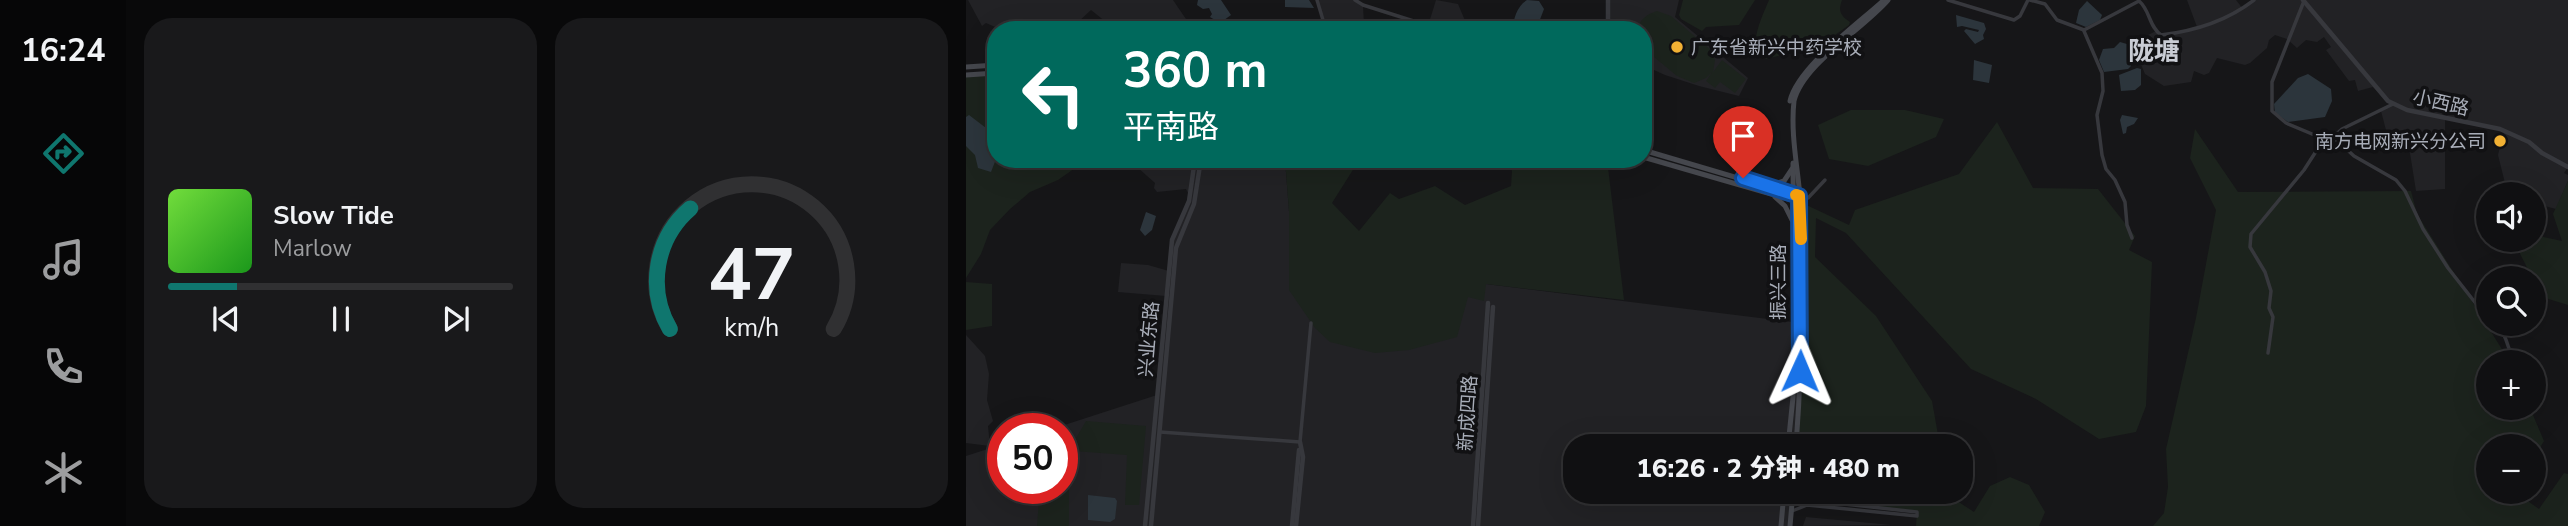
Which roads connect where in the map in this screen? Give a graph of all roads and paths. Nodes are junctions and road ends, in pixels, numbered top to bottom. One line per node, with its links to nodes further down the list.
1 (1317, 0): 9 (street)
2 (1355, 0): 10 (street)
3 (1608, 0): 11 (street)
4 (1886, 0): 22 (main road); 28 (main road)
5 (1948, 0): 6 (street)
6 (2029, 0): 12 (street)
7 (2254, 0): 12 (street)
8 (2304, 0): 17 (street, 小西路); 19 (street)
9 (1323, 21)
10 (1414, 21)
11 (1608, 21)
12 (2084, 30): 30 (street)
13 (987, 66): 14 (main road)
14 (966, 67)
15 (987, 74): 16 (main road)
16 (966, 75)
17 (2393, 104): 18 (street); 23 (street, 小西路)
18 (2333, 137): 19 (street); 31 (street)
19 (2324, 139): 34 (street)
20 (1652, 153): 27 (main road)
21 (1652, 159): 27 (main road)
22 (1793, 166): 27 (main road); 28 (main road)
23 (2568, 167)
24 (1194, 168): 43 (street, 兴业东路)
25 (1200, 168): 35 (street, 兴业东路)
26 (1825, 180): 28 (street)
27 (1767, 189): 28 (main road); 29 (main road)
28 (1798, 198): 29 (main road, 振兴三路); 37 (main road, 振兴三路)
29 (1794, 225): 36 (main road, 振兴三路)
30 (2132, 237)
31 (2476, 304)
32 (1491, 305): 46 (street, 新成四路)
33 (1311, 323): 38 (street)
34 (2268, 352)
35 (1160, 432): 38 (street); 44 (street, 兴业东路)
36 (1789, 434)
37 (1796, 434)
38 (1300, 442): 45 (street)
39 (1783, 504): 47 (main road)
40 (1792, 504): 42 (main road)
41 (1844, 504): 42 (street)
42 (1791, 512): 48 (main road)
43 (1145, 526)
44 (1151, 526)
45 (1294, 526)
46 (1475, 526)
47 (1782, 526)
48 (1790, 526)

